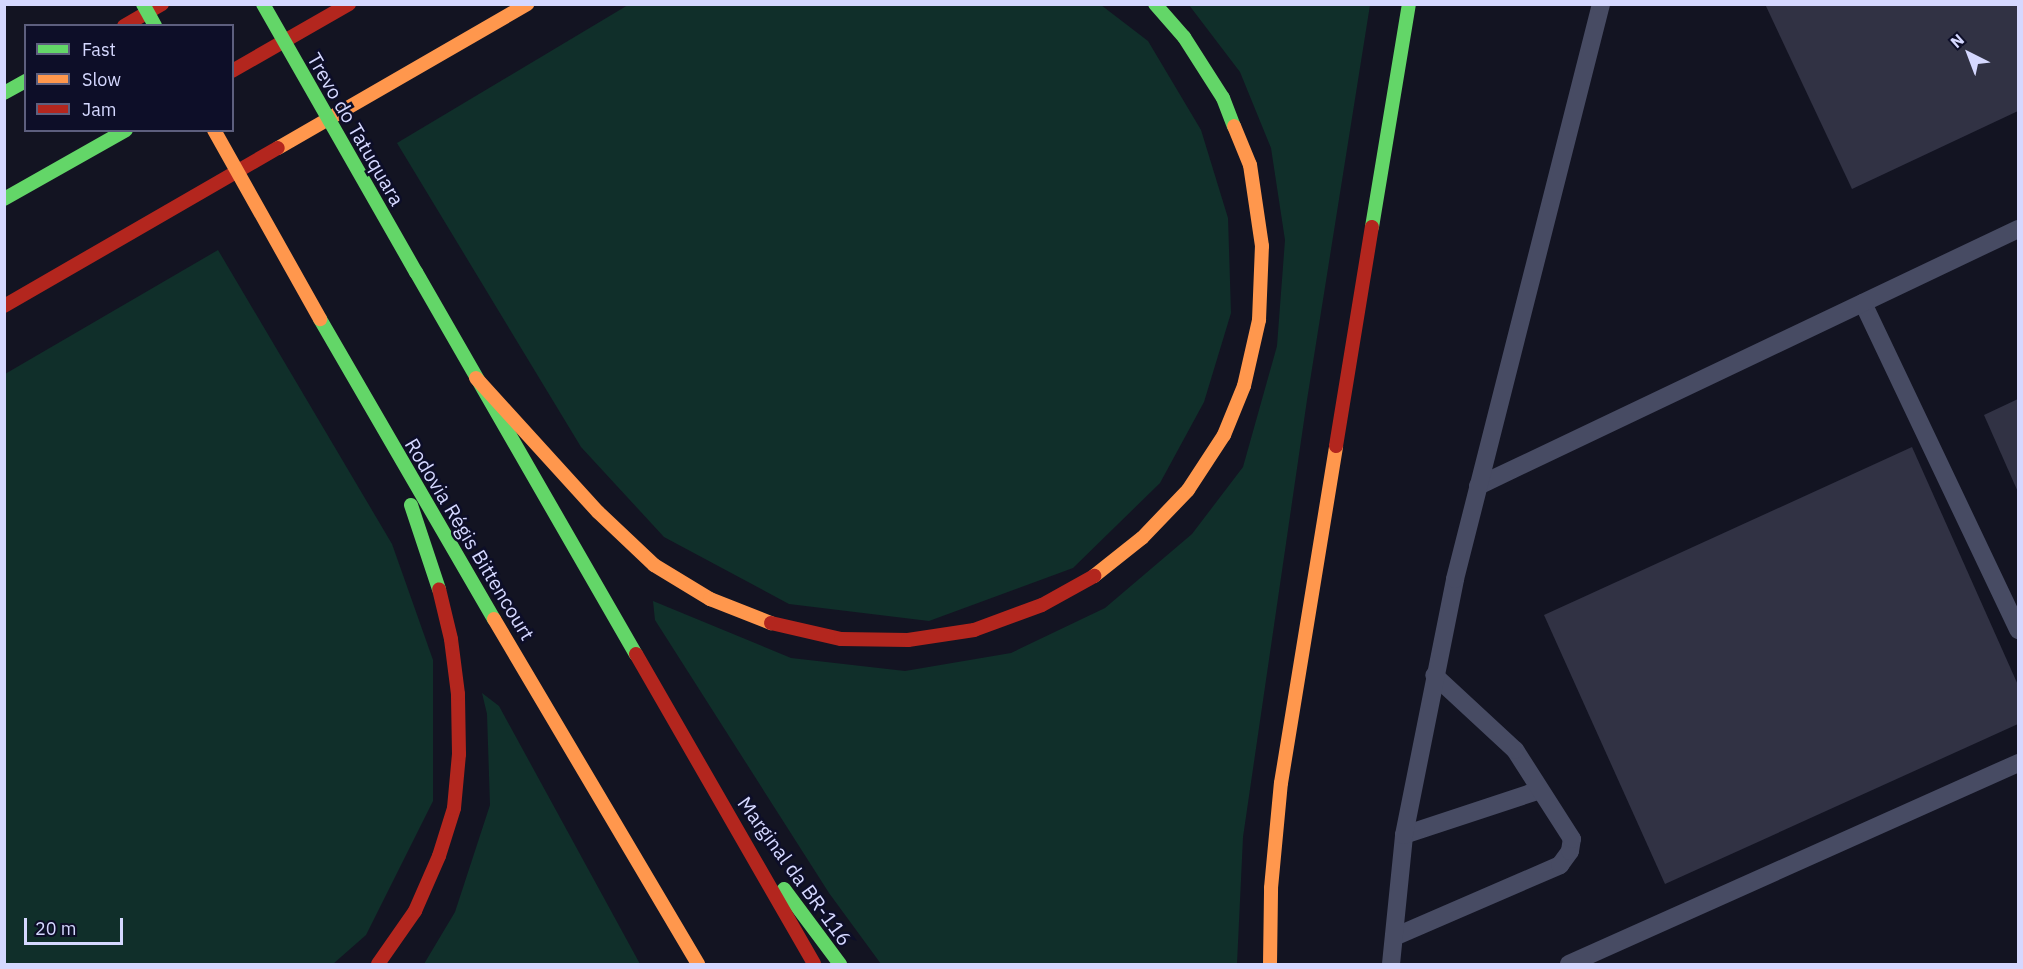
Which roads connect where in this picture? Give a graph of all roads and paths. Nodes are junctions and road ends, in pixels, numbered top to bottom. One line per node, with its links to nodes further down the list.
1 (143, 4): 10 (main road, bridge)
2 (162, 4): 9 (main road)
3 (263, 4): 20 (main road, Trevo do Tatuquara, bridge)
4 (349, 4): 11 (main road)
5 (527, 4): 19 (main road)
6 (1155, 4): 20 (main road)
7 (1409, 4): 34 (main road)
8 (1601, 4): 22 (lane)
9 (127, 24)
10 (154, 24)
11 (234, 70)
12 (24, 82): 13 (main road)
13 (4, 93)
14 (122, 132): 16 (main road)
15 (215, 132): 21 (main road, Rodovia Régis Bittencourt, bridge)
16 (4, 199)
17 (2019, 229): 18 (lane)
18 (1863, 303): 22 (lane); 23 (lane)
19 (4, 306)
20 (476, 378): 27 (main road)
21 (389, 441): 30 (main road); 31 (main road, Rodovia Régis Bittencourt)
22 (1478, 486): 24 (lane)
23 (2019, 630)
24 (1434, 675): 26 (lane); 28 (lane)
25 (2019, 763): 36 (lane)
26 (1540, 790): 28 (lane); 29 (lane)
27 (719, 801): 32 (main road); 33 (main road, Marginal da BR-116)
28 (1404, 835): 29 (lane)
29 (1394, 937): 35 (lane)
30 (378, 964)
31 (698, 964)
32 (814, 964)
33 (840, 964)
34 (1270, 964)
35 (1391, 964)
36 (1569, 964)

